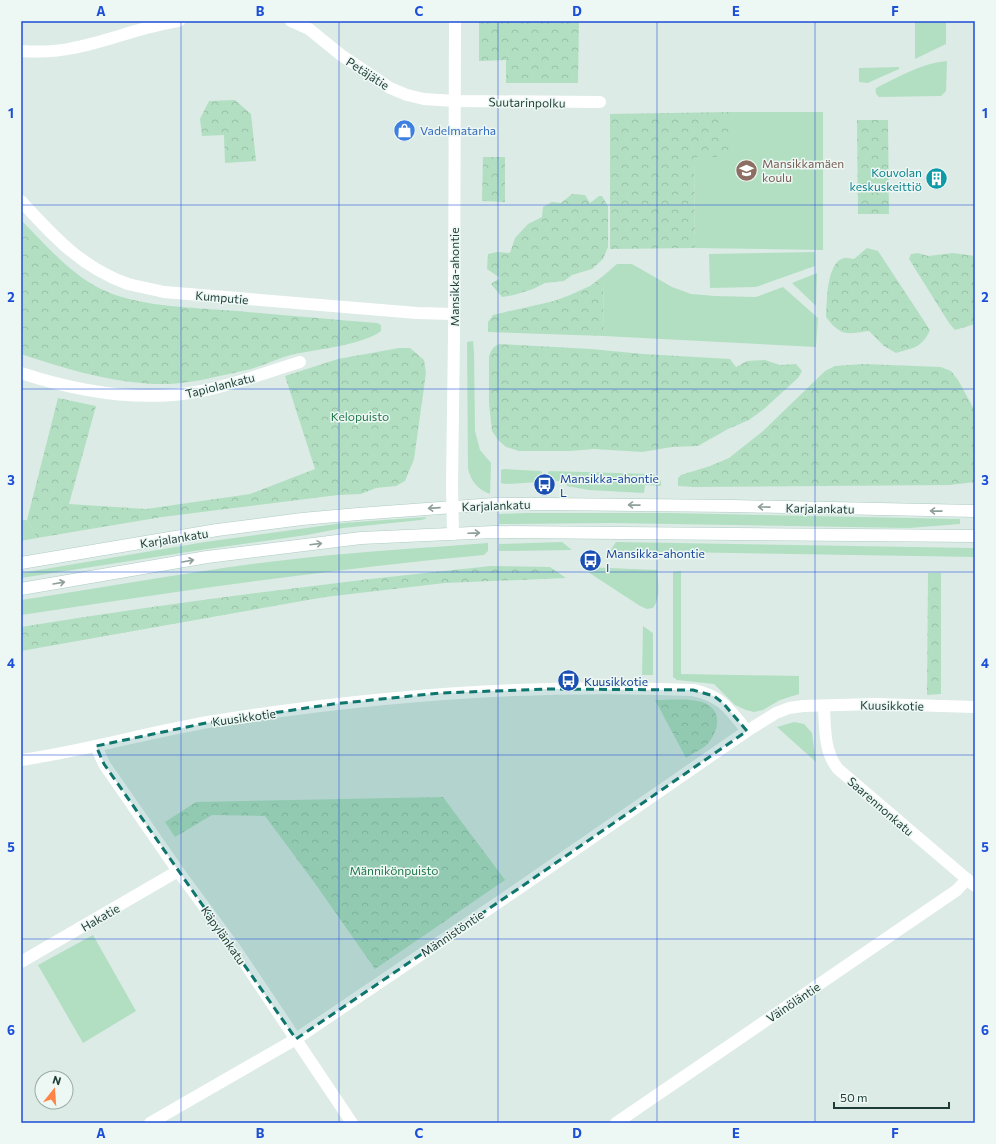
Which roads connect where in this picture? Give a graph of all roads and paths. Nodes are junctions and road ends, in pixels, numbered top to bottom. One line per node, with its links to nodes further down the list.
1 (179, 21): 4 (street)
2 (291, 21): 5 (street, Petäjätie)
3 (454, 21): 5 (street, Mansikka-ahontie)
4 (21, 51)
5 (455, 101): 6 (street, Suutarinpolku); 8 (street, Mansikka-ahontie)
6 (600, 102)
7 (21, 201): 8 (street, Kumputie)
8 (454, 314): 11 (street, Mansikka-ahontie)
9 (300, 362): 10 (street, Tapiolankatu)
10 (21, 373)
11 (452, 507): 12 (street, Karjalankatu, one-way to 11); 13 (street, Mansikka-ahontie); 15 (street, Karjalankatu, one-way to 15)
12 (975, 511)
13 (453, 534): 14 (street, Karjalankatu, one-way to 14); 16 (street, Karjalankatu, one-way to 13)
14 (975, 536)
15 (21, 563)
16 (21, 589)
17 (824, 706): 18 (street, Kuusikkotie); 19 (street, Kuusikkotie); 23 (street, Saarennonkatu)
18 (975, 706)
19 (747, 731): 20 (street, Kuusikkotie); 25 (street, Männistöntie)
20 (96, 746): 21 (street, Kuusikkotie); 22 (street, Käpylänkatu)
21 (21, 760)
22 (178, 871): 24 (street, Hakatie); 25 (street, Käpylänkatu)
23 (971, 883): 28 (street, Väinöläntie)
24 (21, 962)
25 (296, 1039): 26 (street, Männistöntie); 27 (street, Käpylänkatu)
26 (150, 1123)
27 (352, 1123)
28 (616, 1123)

